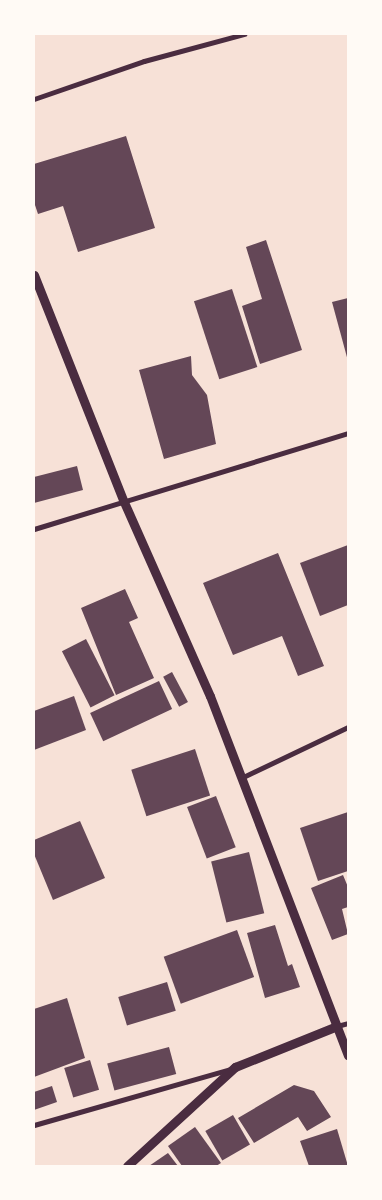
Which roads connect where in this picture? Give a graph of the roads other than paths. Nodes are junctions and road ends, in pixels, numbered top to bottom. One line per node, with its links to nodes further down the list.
1 (244, 34): 2 (street)
2 (34, 99)
3 (34, 275): 5 (street)
4 (348, 433): 5 (street)
5 (124, 502): 6 (street); 8 (street)
6 (34, 529)
7 (348, 727): 8 (street)
8 (241, 778): 10 (street)
9 (348, 1024): 10 (street)
10 (337, 1026): 11 (street); 12 (street)
11 (348, 1055)
12 (235, 1067): 13 (street); 14 (street)
13 (34, 1125)
14 (127, 1166)

